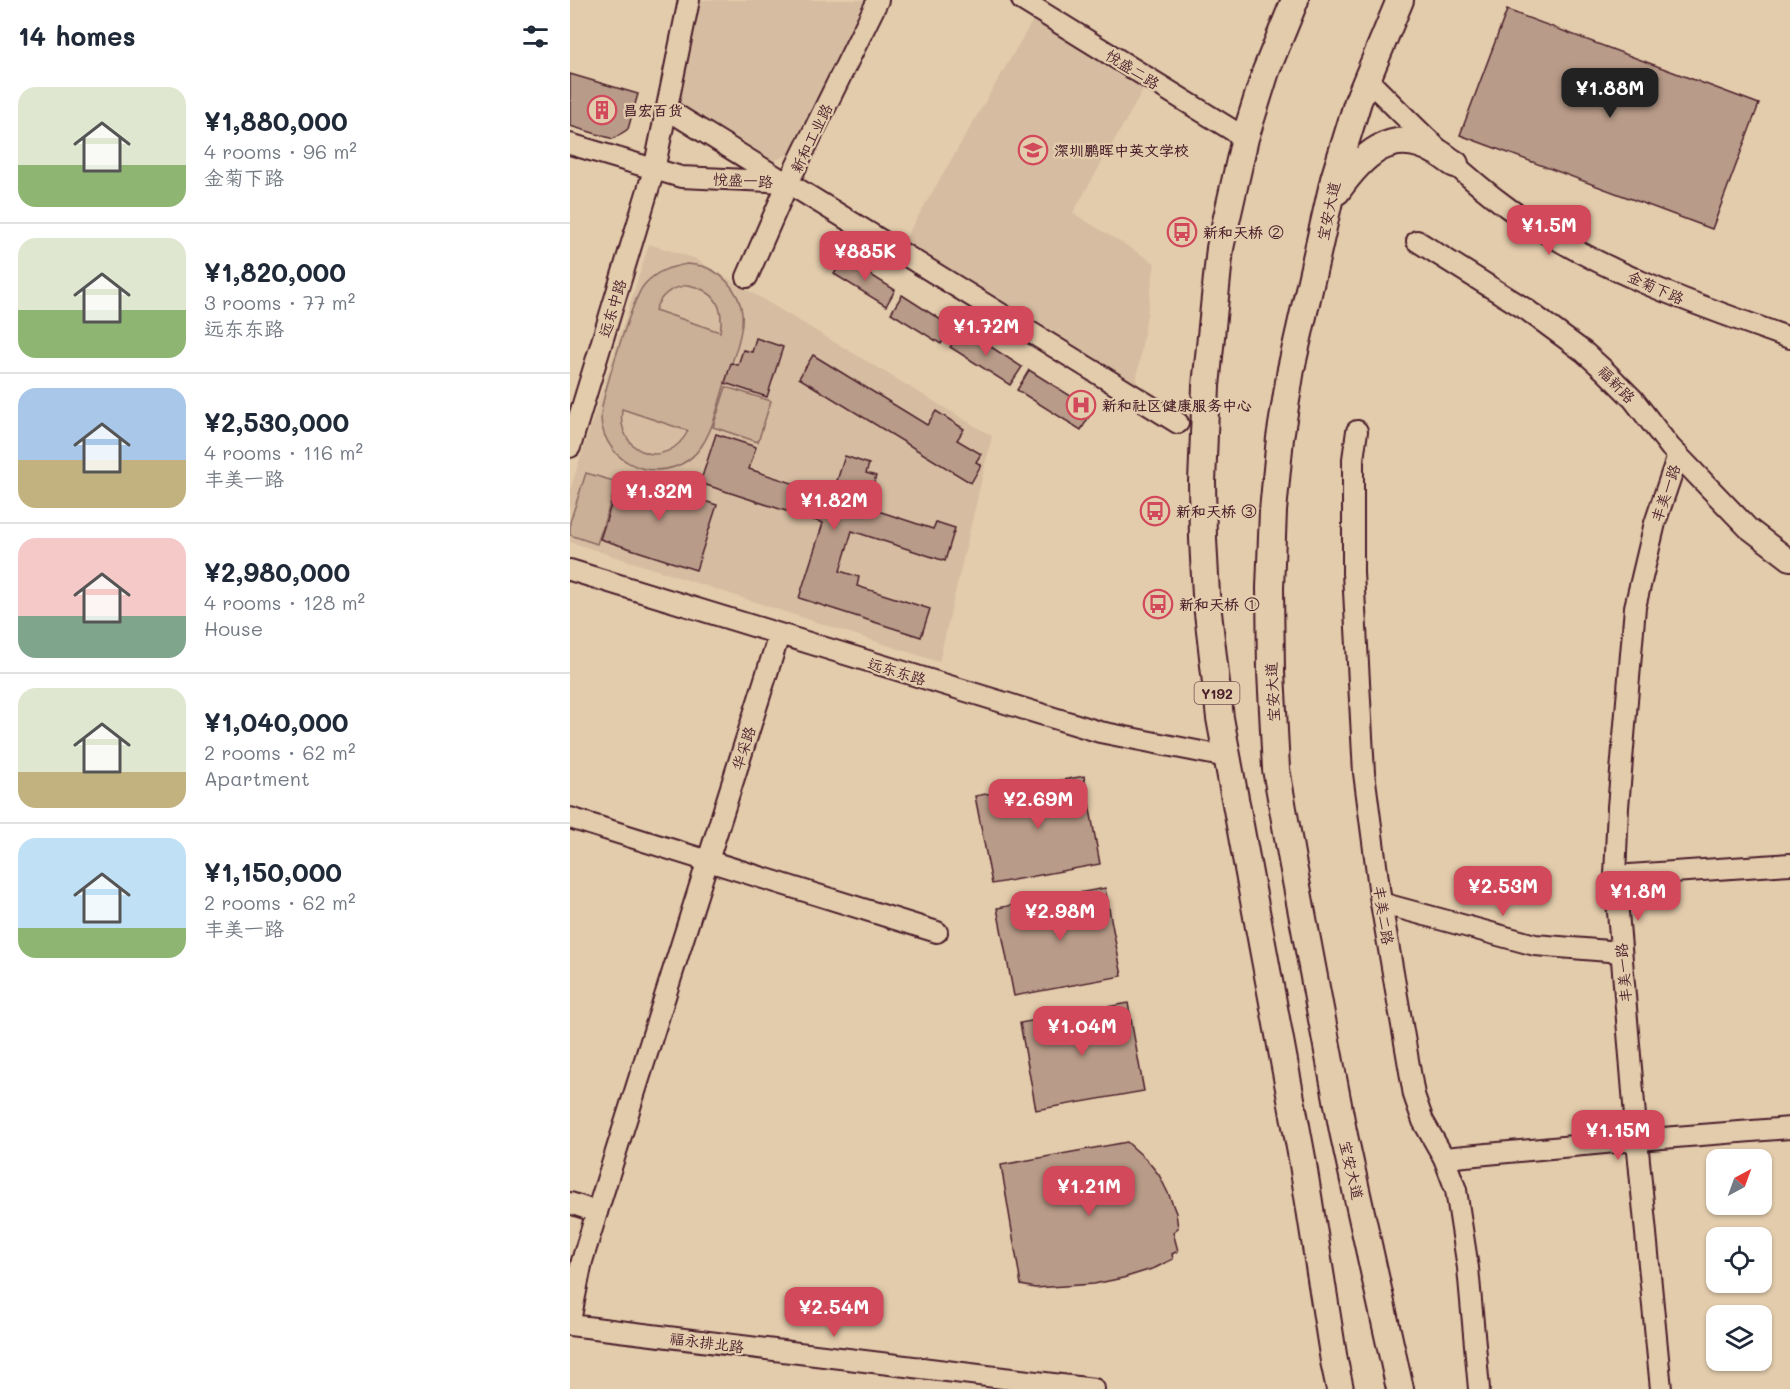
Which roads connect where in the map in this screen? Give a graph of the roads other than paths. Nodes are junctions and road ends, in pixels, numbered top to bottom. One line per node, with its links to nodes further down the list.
1 (690, 0): 7 (street, 远东中路)
2 (878, 0): 12 (street, 新和工业路)
3 (1022, 0): 8 (street, 悦盛二路)
4 (1295, 0): 8 (main road, Y192)
5 (1400, 0): 6 (main road, 宝安大道)
6 (1367, 79): 10 (street, 金菊下路); 13 (main road, 宝安大道)
7 (667, 109): 11 (street, 远东中路); 12 (street)
8 (1245, 138): 24 (main road, Y192)
9 (570, 144): 11 (street, 悦盛一路)
10 (1455, 164): 13 (main road); 16 (street, 金菊下路)
11 (654, 170): 12 (street, 悦盛一路); 19 (street, 远东中路)
12 (788, 183): 15 (street, 新和工业路); 17 (street, 悦盛一路)
13 (1330, 201): 40 (main road, 宝安大道)
14 (1417, 241): 20 (street, 福新路)
15 (747, 277)
16 (1790, 338)
17 (1178, 423)
18 (1357, 430): 29 (street, 丰美二路)
19 (570, 447)
20 (1678, 455): 21 (street, 福新路); 28 (street, 丰美一路)
21 (1790, 560)
22 (570, 570): 23 (street, 远东东路)
23 (779, 635): 24 (street, 远东东路); 26 (street, 华采路)
24 (1227, 757): 39 (main road, Y192)
25 (570, 818): 26 (street)
26 (707, 861): 30 (street); 36 (street, 华采路)
27 (1790, 864): 28 (street)
28 (1615, 876): 31 (street, 丰美一路)
29 (1381, 903): 31 (street); 34 (street, 丰美二路)
30 (937, 932)
31 (1621, 952): 33 (street, 丰美一路)
32 (1790, 1128): 33 (street)
33 (1637, 1140): 34 (street); 42 (street, 丰美一路)
34 (1444, 1158): 41 (street, 丰美二路)
35 (570, 1203): 36 (street)
36 (597, 1212): 37 (street, 华采路)
37 (570, 1323): 38 (street, 福永排北路)
38 (1094, 1389)
39 (1340, 1389)
40 (1400, 1389)
41 (1479, 1389)
42 (1661, 1389)

